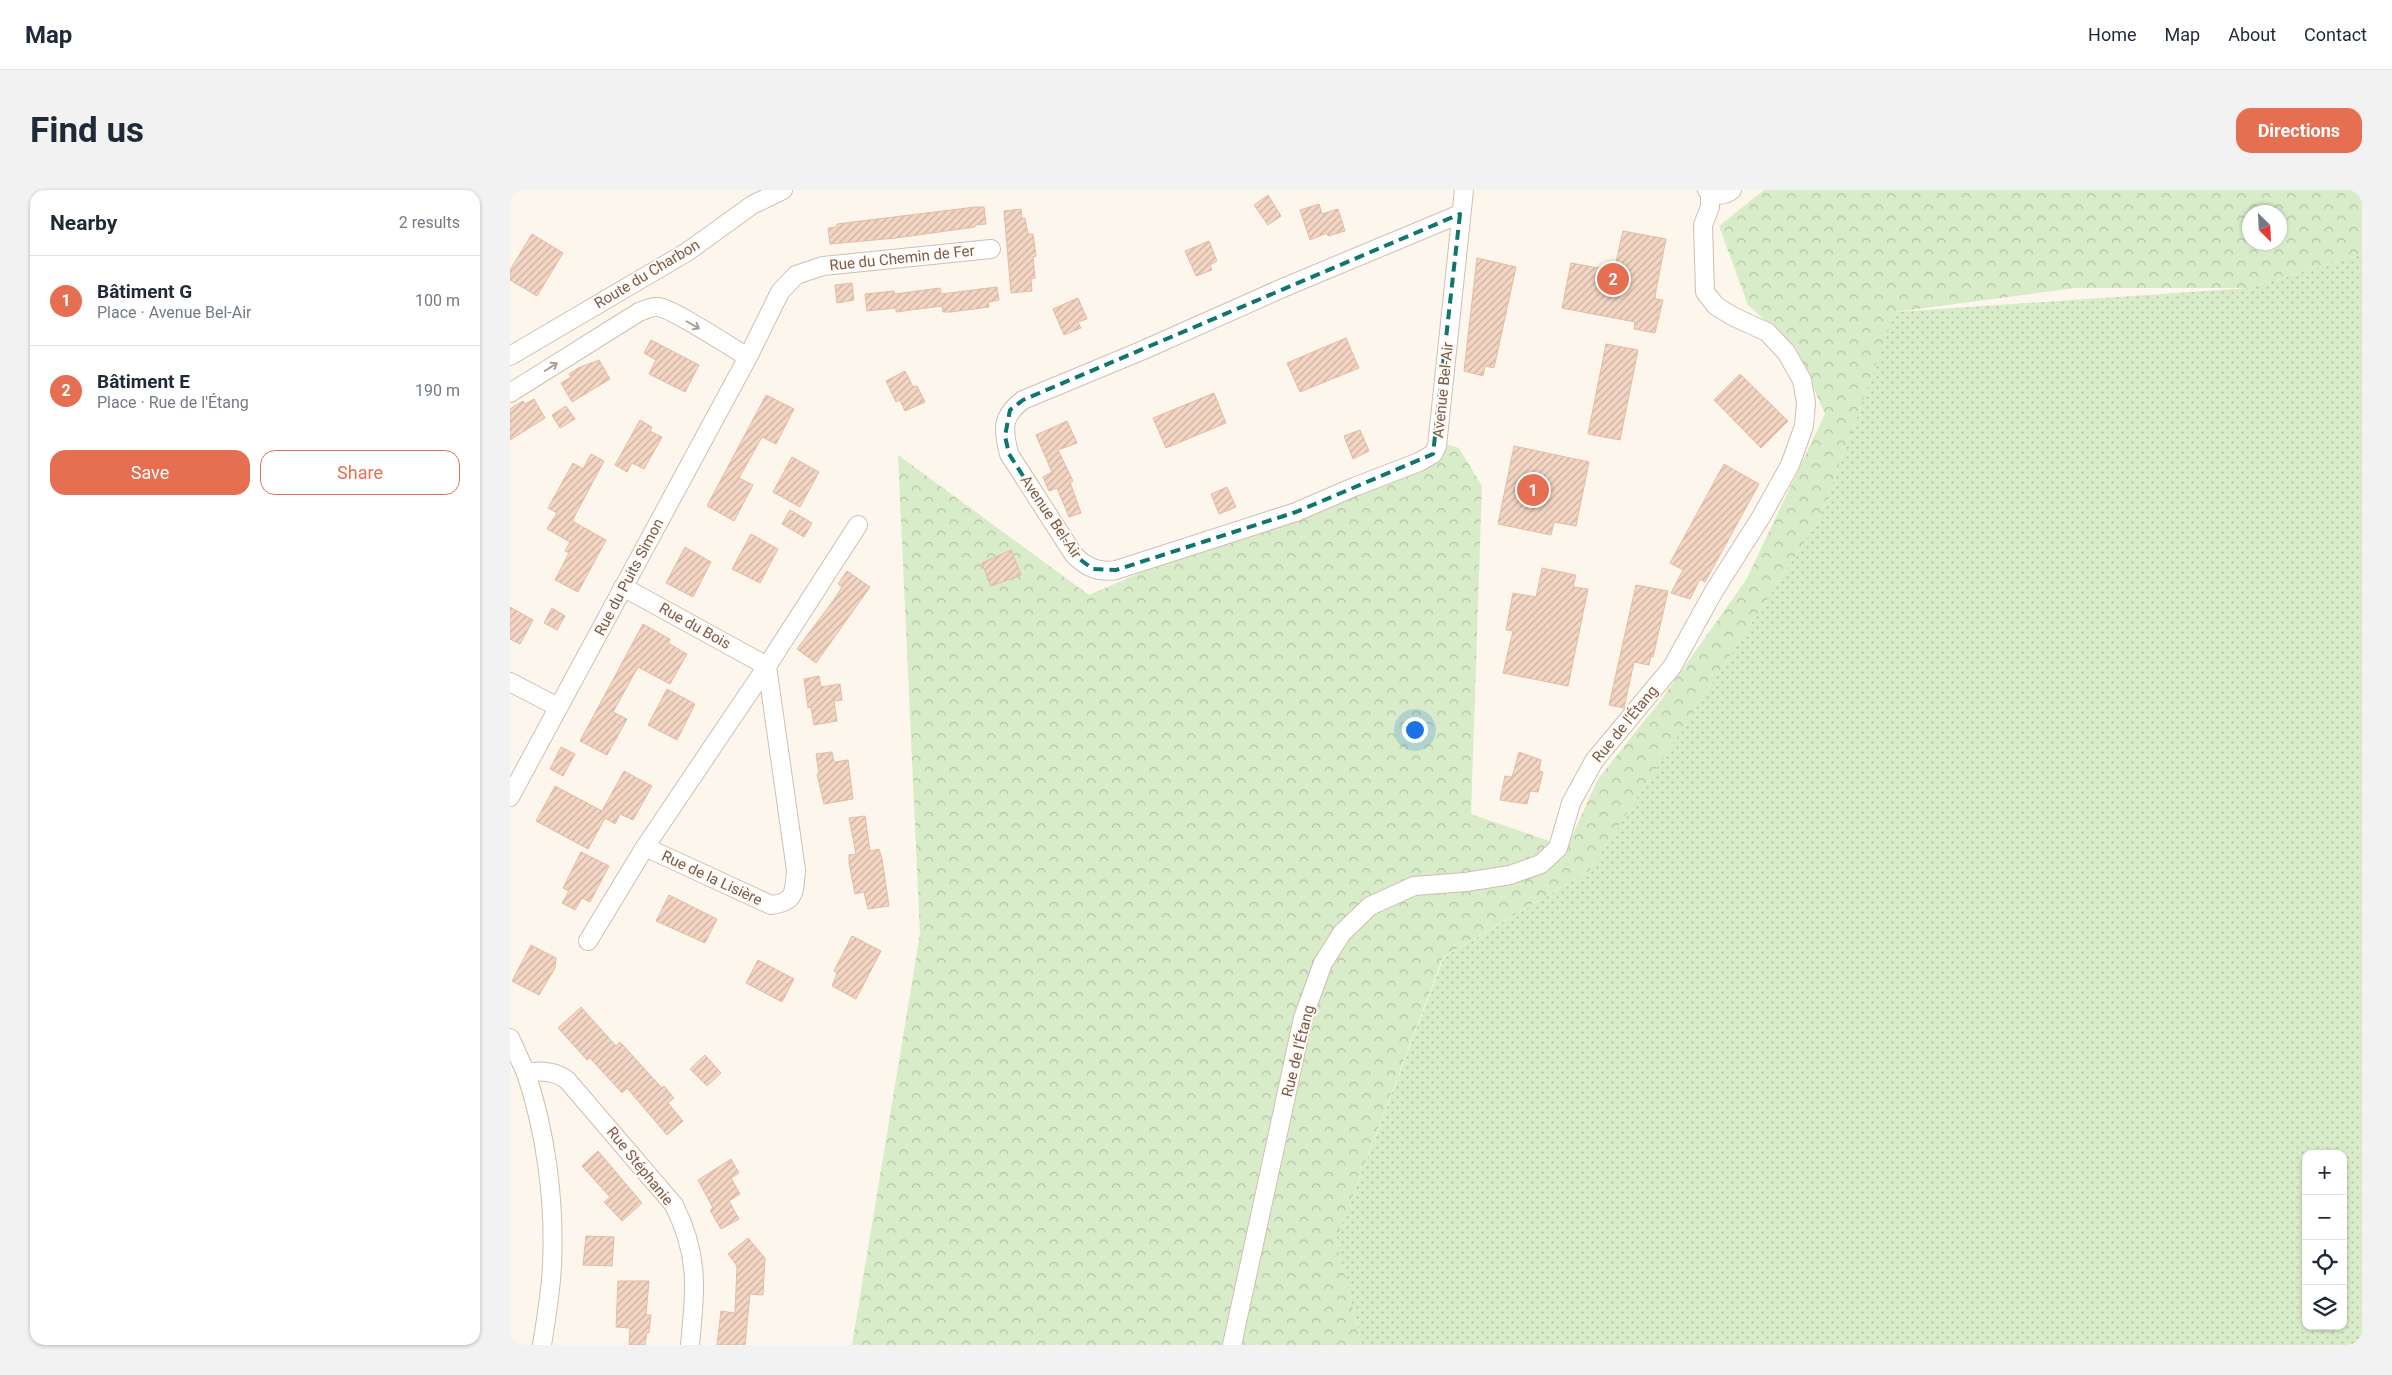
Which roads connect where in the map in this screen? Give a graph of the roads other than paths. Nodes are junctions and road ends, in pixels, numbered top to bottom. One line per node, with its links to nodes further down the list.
1 (783, 190): 7 (street, Route du Charbon)
2 (1464, 190): 5 (street, Avenue Bel-Air)
3 (1732, 190): 4 (street)
4 (1709, 191): 22 (street, Rue de l'Étang)
5 (1460, 214): 5 (street, Avenue Bel-Air)
6 (991, 249): 8 (street, Rue du Chemin de Fer)
7 (510, 356)
8 (748, 357): 9 (street, one-way to 8); 11 (street, Rue du Puits Simon)
9 (510, 393)
10 (858, 525): 12 (street, Rue de la Lisière)
11 (623, 587): 12 (street, Rue du Bois); 14 (street, Rue du Puits Simon)
12 (767, 666): 16 (street, Rue de la Lisière); 16 (street, Rue de la Lisière)
13 (510, 682): 14 (street)
14 (558, 707): 15 (street, Rue du Puits Simon)
15 (510, 797)
16 (645, 847): 17 (street)
17 (588, 942)
18 (510, 1038): 19 (street)
19 (526, 1073): 20 (street); 21 (street, Rue Stéphanie)
20 (542, 1345)
21 (690, 1345)
22 (1232, 1345)

